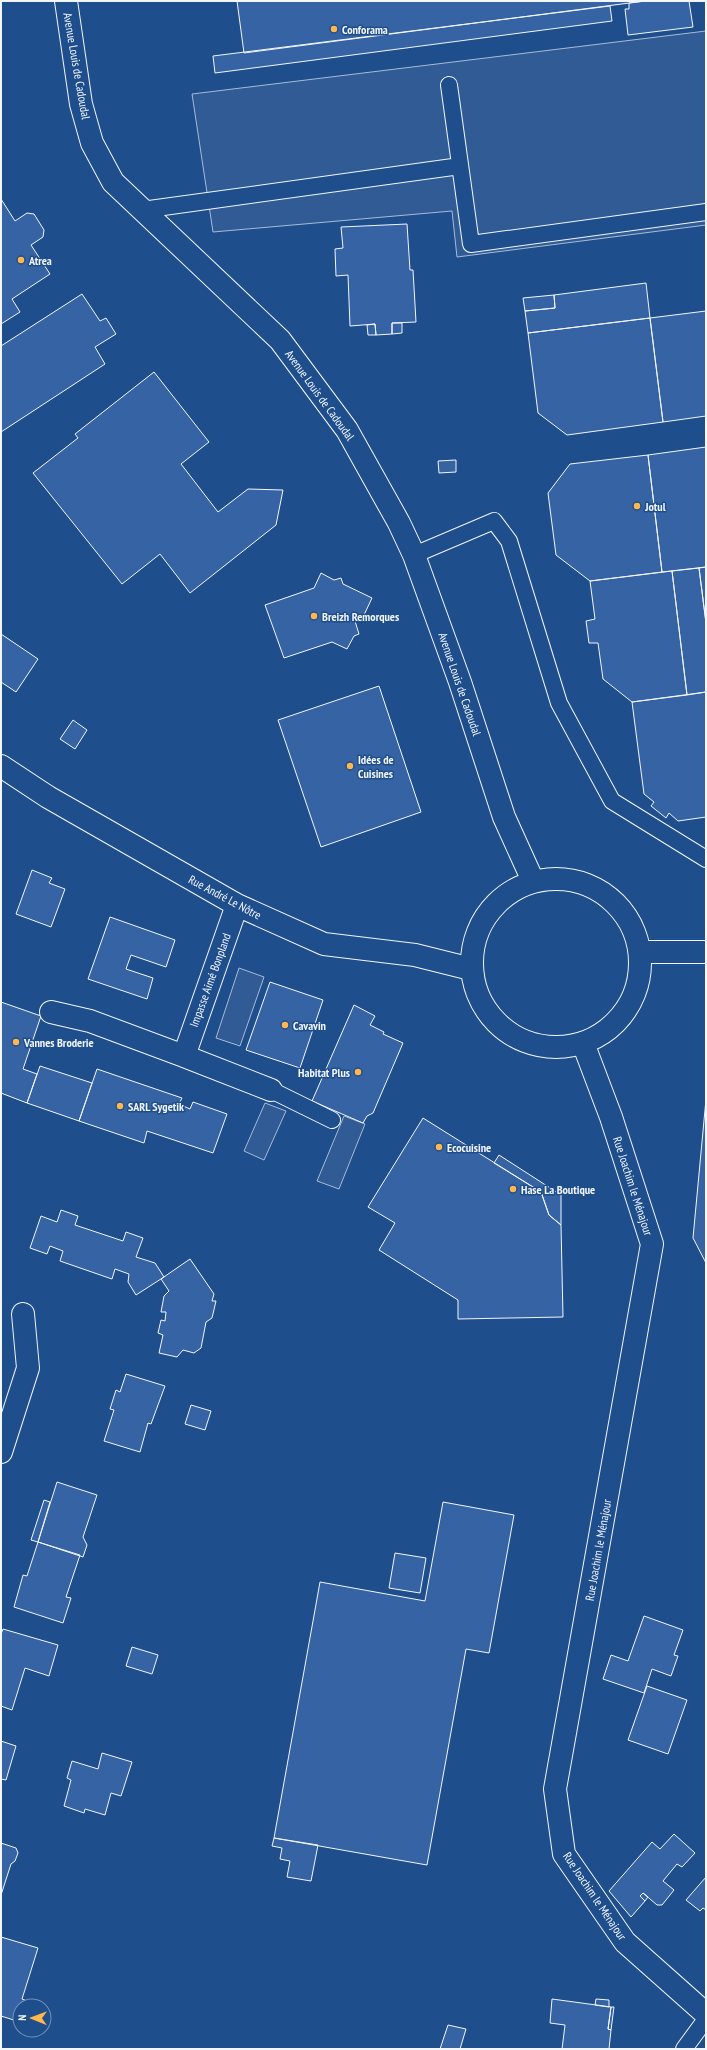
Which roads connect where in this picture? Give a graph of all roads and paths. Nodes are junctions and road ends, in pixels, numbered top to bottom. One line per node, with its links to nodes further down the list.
1 (66, 1): 4 (street, Avenue Louis de Cadoudal)
2 (449, 85): 3 (lane)
3 (460, 166): 4 (lane); 5 (lane)
4 (142, 210): 6 (street, Avenue Louis de Cadoudal)
5 (706, 212)
6 (414, 555): 8 (lane); 9 (street, Avenue Louis de Cadoudal)
7 (1, 766): 10 (street, Rue André Le Nôtre)
8 (706, 859)
9 (533, 881): 11 (street); 13 (street)
10 (237, 905): 13 (street, Rue André Le Nôtre); 16 (street, Impasse Aimé Bonpland)
11 (640, 952): 12 (street); 15 (street)
12 (706, 952)
13 (472, 969): 15 (street)
14 (51, 1012): 16 (street)
15 (584, 1043): 21 (street, Rue Joachim le Ménajour)
16 (184, 1056): 17 (street)
17 (271, 1090): 18 (lane)
18 (332, 1120)
19 (23, 1314): 20 (street)
20 (1, 1452)
21 (706, 2014)
22 (706, 2019): 23 (lane)
23 (684, 2049)

